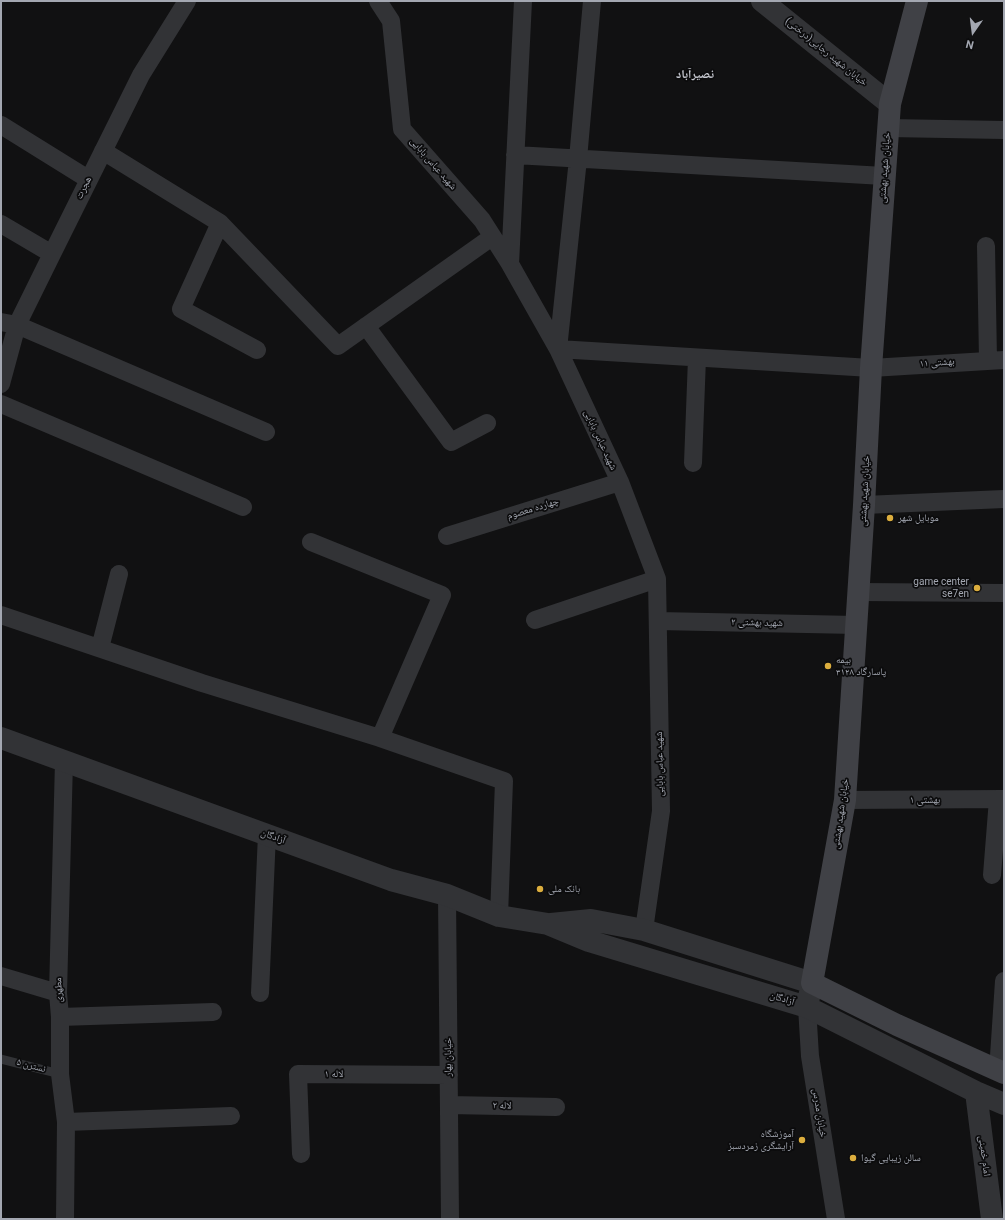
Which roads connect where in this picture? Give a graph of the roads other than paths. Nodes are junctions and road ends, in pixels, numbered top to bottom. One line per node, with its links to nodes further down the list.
1 (187, 1): 11 (street, هجرت)
2 (378, 1): 18 (street, شهید عباس بابایی)
3 (523, 1): 12 (street)
4 (592, 1): 13 (street)
5 (762, 1): 7 (street, خیابان شهید رجایی(درختی))
6 (917, 1): 7 (main road, خیابان شهید بهشتی)
7 (890, 104): 9 (main road, خیابان شهید بهشتی)
8 (1, 125): 15 (street)
9 (888, 128): 10 (street); 14 (main road, خیابان شهید بهشتی)
10 (1004, 130)
11 (103, 151): 15 (street, هجرت); 16 (street)
12 (515, 154): 13 (street); 21 (street)
13 (578, 159): 14 (street); 24 (street)
14 (884, 176): 28 (main road, خیابان شهید بهشتی)
15 (88, 180): 20 (street, هجرت)
16 (220, 222): 23 (street); 25 (street)
17 (1, 224): 20 (street)
18 (492, 237): 21 (street, شهید عباس بابایی); 23 (street)
19 (986, 246): 27 (street)
20 (52, 254): 22 (street, هجرت)
21 (510, 264): 24 (street, شهید عباس بابایی)
22 (9, 324): 29 (street, هجرت); 32 (street)
23 (366, 326): 31 (street)
24 (558, 349): 26 (street, بهشتی ۱۱); 34 (street, شهید عباس بابایی)
25 (257, 350)
26 (697, 358): 28 (street, بهشتی ۱۱); 33 (street)
27 (996, 360): 28 (street, بهشتی ۱۱)
28 (870, 368): 36 (main road, خیابان شهید بهشتی)
29 (1, 384)
30 (1, 404): 37 (street)
31 (487, 423)
32 (266, 432)
33 (693, 463)
34 (620, 482): 38 (street, چهارده معصوم); 41 (street, شهید عباس بابایی)
35 (1004, 500): 36 (street)
36 (864, 505): 42 (main road, خیابان شهید بهشتی)
37 (243, 507)
38 (447, 536)
39 (310, 542): 50 (street)
40 (119, 574): 48 (street)
41 (657, 579): 45 (street); 46 (street, شهید عباس بابایی)
42 (858, 592): 43 (street); 47 (main road, خیابان شهید بهشتی)
43 (1004, 593)
44 (1, 615): 48 (street)
45 (535, 620)
46 (658, 621): 47 (street, شهید بهشتی ۲); 59 (street, شهید عباس بابایی)
47 (856, 626): 53 (main road, خیابان شهید بهشتی)
48 (100, 648): 50 (street)
49 (1, 738): 51 (street, آزادگان)
50 (380, 738): 57 (street)
51 (64, 761): 54 (street, آزادگان); 63 (street, مطهری)
52 (1001, 799): 53 (street, بهشتی ۱); 55 (street)
53 (845, 800): 62 (main road, خیابان شهید بهشتی)
54 (267, 834): 56 (street, آزادگان); 64 (street)
55 (992, 875)
56 (447, 895): 57 (street, آزادگان); 71 (street, خیابان بهار)
57 (499, 916): 58 (street, آزادگان)
58 (548, 924): 59 (street, آزادگان); 65 (street, آزادگان)
59 (644, 930): 62 (street, آزادگان)
60 (1, 976): 63 (street)
61 (1004, 981): 69 (street)
62 (812, 982): 65 (street); 69 (main road, آزادگان)
63 (58, 993): 67 (street, مطهری)
64 (260, 993)
65 (807, 1007): 72 (street, آزادگان); 81 (street, خیابان مدرس)
66 (213, 1012): 67 (street)
67 (60, 1017): 70 (street, مطهری)
68 (1, 1059): 70 (lane, نسترن ۵)
69 (1001, 1072)
70 (60, 1074): 77 (street, مطهری)
71 (449, 1075): 74 (street, خیابان بهار); 78 (street, لاله ۱)
72 (976, 1092): 73 (street, آزادگان); 82 (street, امام خمینی)
73 (1004, 1104)
74 (449, 1105): 75 (street, لاله ۲); 80 (street, خیابان بهار)
75 (556, 1107)
76 (231, 1116): 77 (street)
77 (66, 1122): 79 (street, مطهری)
78 (301, 1154)
79 (65, 1219)
80 (450, 1219)
81 (836, 1219)
82 (992, 1219)

